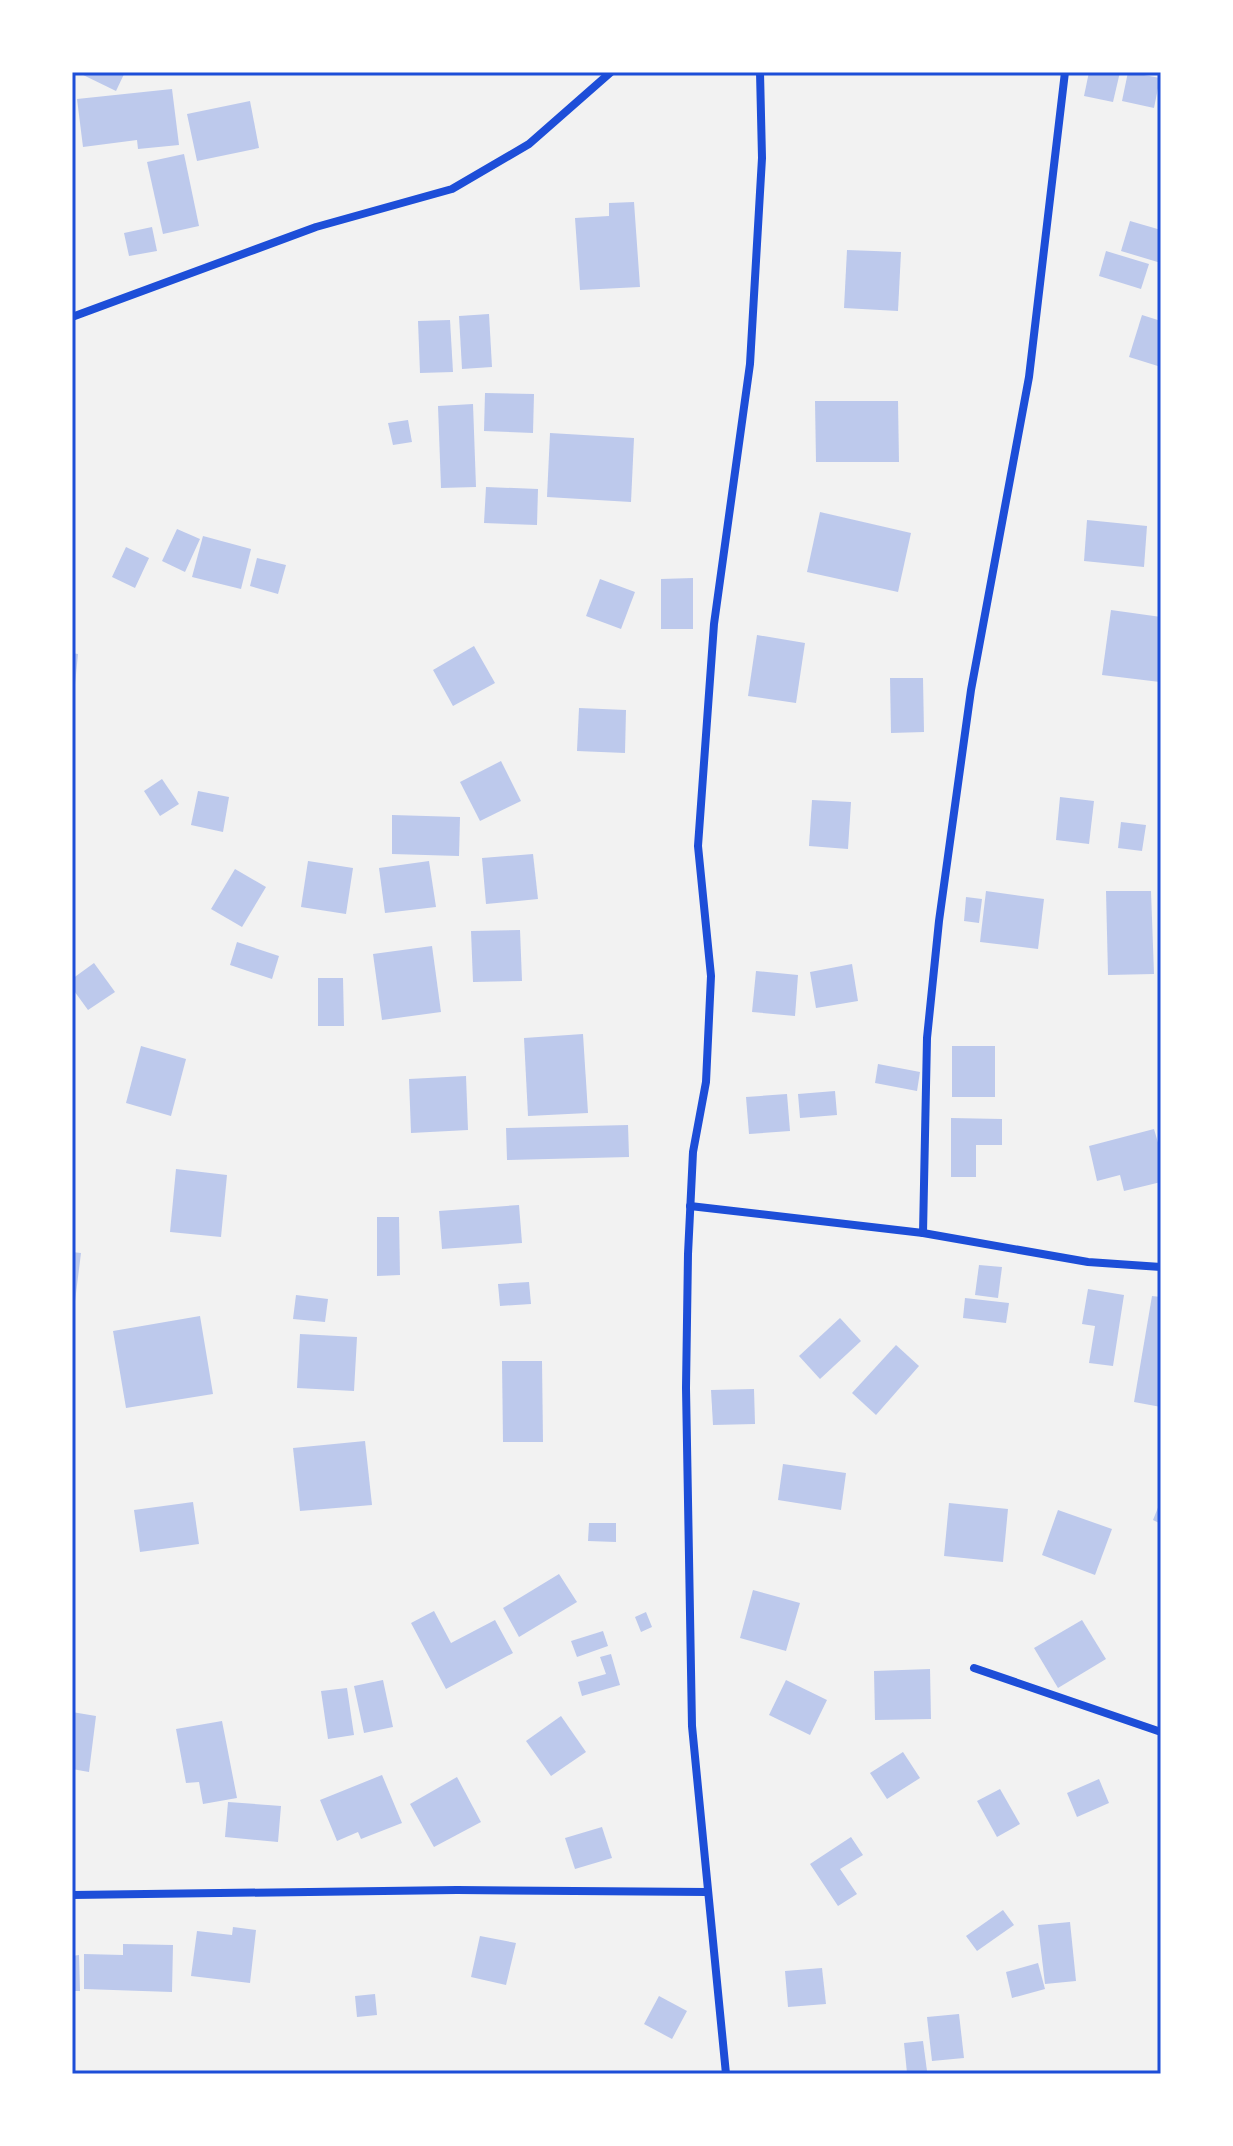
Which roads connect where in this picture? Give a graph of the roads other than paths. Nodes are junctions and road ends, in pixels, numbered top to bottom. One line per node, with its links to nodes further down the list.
1 (611, 72): 4 (street)
2 (760, 72): 5 (street)
3 (1065, 72): 6 (street)
4 (72, 317)
5 (690, 1206): 6 (street); 10 (street)
6 (923, 1233): 7 (street)
7 (1161, 1267)
8 (974, 1668): 9 (street)
9 (1161, 1732)
10 (707, 1892): 11 (street); 12 (street)
11 (72, 1895)
12 (726, 2074)

